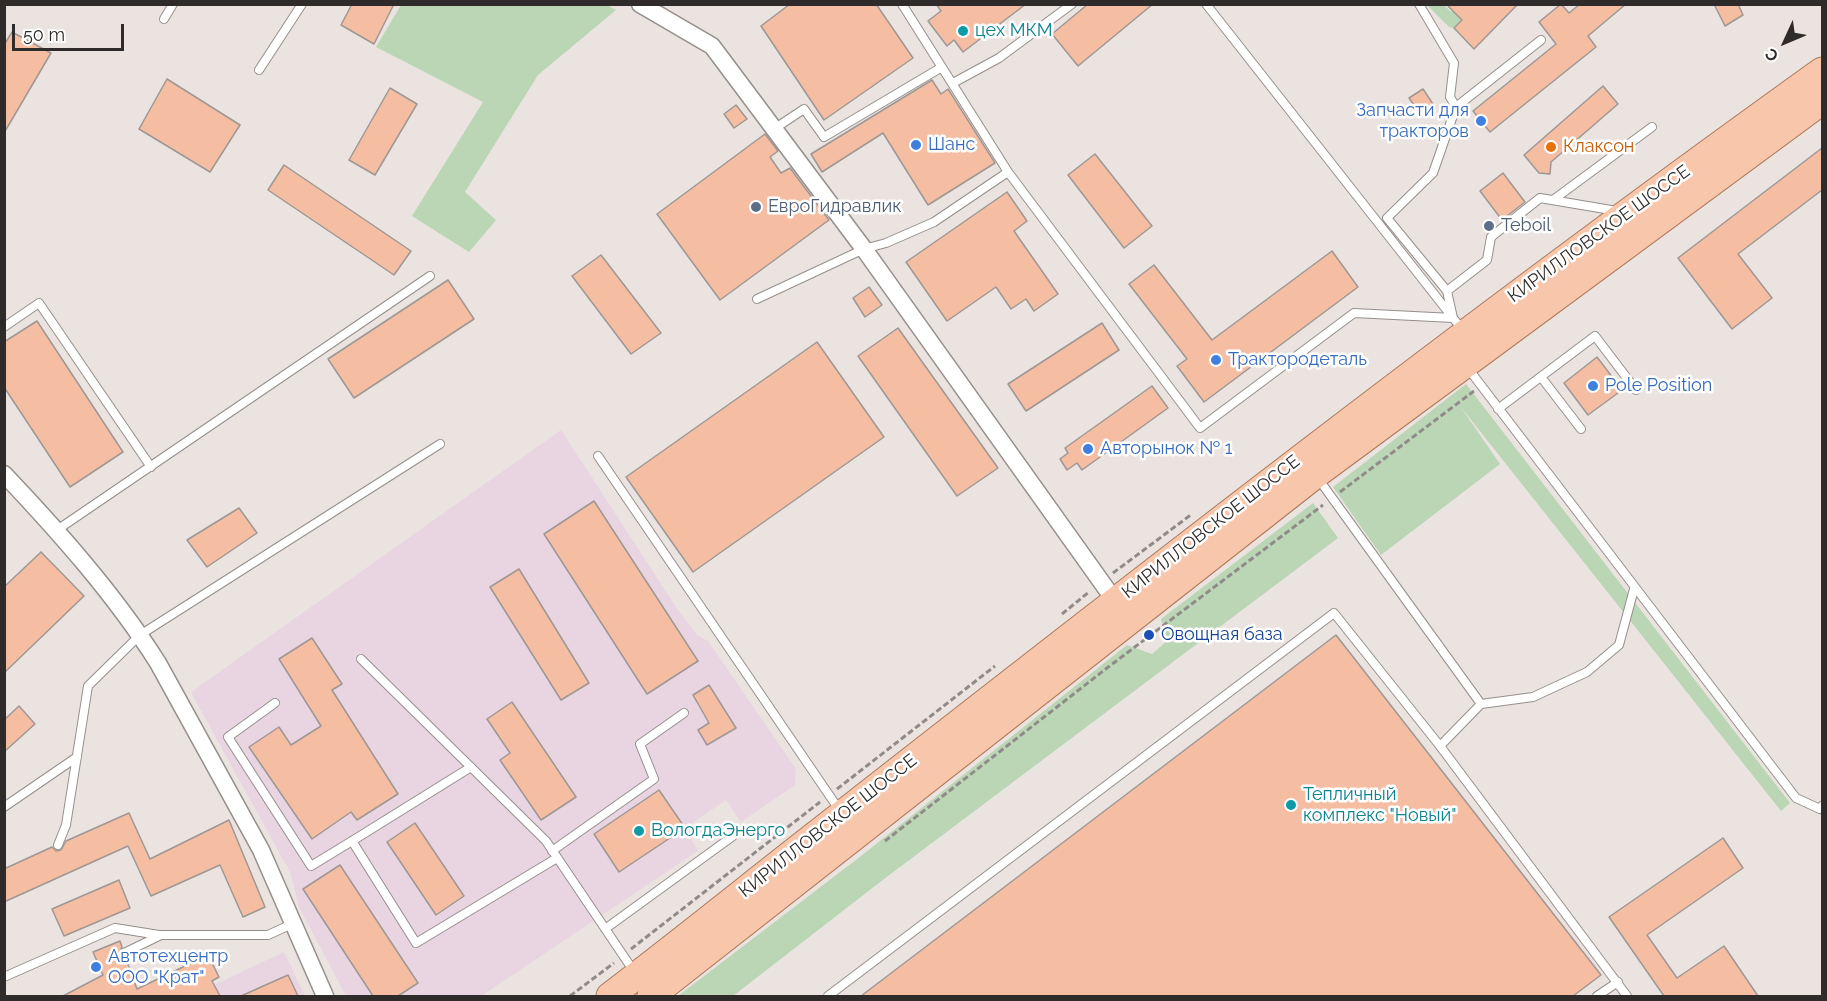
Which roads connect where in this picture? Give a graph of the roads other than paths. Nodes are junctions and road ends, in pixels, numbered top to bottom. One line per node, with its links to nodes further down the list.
1 (173, 4): 8 (lane)
2 (302, 4): 11 (lane)
3 (902, 4): 10 (lane)
4 (1072, 4): 13 (lane)
5 (1206, 4): 26 (lane)
6 (1419, 4): 15 (lane)
7 (646, 6): 17 (street)
8 (164, 19)
9 (1541, 40): 15 (lane)
10 (942, 67): 13 (lane); 17 (lane)
11 (259, 70)
12 (1822, 71): 20 (main road, КИРИЛЛОВСКОЕ ШОССЕ)
13 (953, 83): 18 (lane)
14 (1822, 101): 26 (main road, КИРИЛЛОВСКОЕ ШОССЕ)
15 (1456, 107): 23 (lane)
16 (1652, 127): 19 (lane)
17 (774, 129): 21 (street)
18 (1008, 172): 21 (lane); 26 (lane)
19 (1553, 200): 20 (lane); 23 (lane)
20 (1627, 211): 26 (main road, КИРИЛЛОВСКОЕ ШОССЕ)
21 (864, 249): 24 (lane); 38 (street)
22 (430, 276): 33 (lane)
23 (1447, 291): 26 (lane)
24 (757, 299)
25 (4, 327): 33 (lane)
26 (1458, 339): 29 (lane); 35 (main road, КИРИЛЛОВСКОЕ ШОССЕ); 38 (main road, КИРИЛЛОВСКОЕ ШОССЕ)
27 (1541, 377): 28 (lane); 29 (lane); 30 (lane)
28 (1636, 390)
29 (1498, 409): 37 (lane)
30 (1581, 429)
31 (441, 444): 39 (lane)
32 (598, 456): 49 (lane)
33 (150, 467): 36 (lane)
34 (4, 474): 36 (street)
35 (1315, 475): 38 (main road, КИРИЛЛОВСКОЕ ШОССЕ); 42 (lane)
36 (57, 530): 39 (street)
37 (1634, 589): 42 (lane); 48 (lane)
38 (1122, 611): 49 (main road, КИРИЛЛОВСКОЕ ШОССЕ); 60 (main road, КИРИЛЛОВСКОЕ ШОССЕ)
39 (140, 635): 45 (lane); 54 (street)
40 (361, 659): 46 (lane)
41 (275, 703): 51 (lane)
42 (1481, 704): 44 (lane)
43 (684, 713): 53 (lane)
44 (1440, 746): 59 (lane); 63 (lane)
45 (77, 757): 47 (lane); 52 (lane)
46 (471, 767): 51 (lane); 53 (lane)
47 (4, 807)
48 (1822, 809)
49 (842, 814): 60 (main road, КИРИЛЛОВСКОЕ ШОССЕ)
50 (733, 836): 55 (lane)
51 (352, 841): 53 (lane)
52 (58, 845)
53 (555, 854): 55 (lane)
54 (292, 924): 56 (lane); 61 (street)
55 (605, 929): 60 (lane)
56 (159, 935): 57 (lane); 58 (lane)
57 (124, 953)
58 (4, 977)
59 (1617, 982): 64 (lane); 65 (lane)
60 (644, 986): 62 (main road, КИРИЛЛОВСКОЕ ШОССЕ)
61 (325, 996)
62 (610, 996)
63 (828, 996)
64 (1597, 996)
65 (1627, 996)

